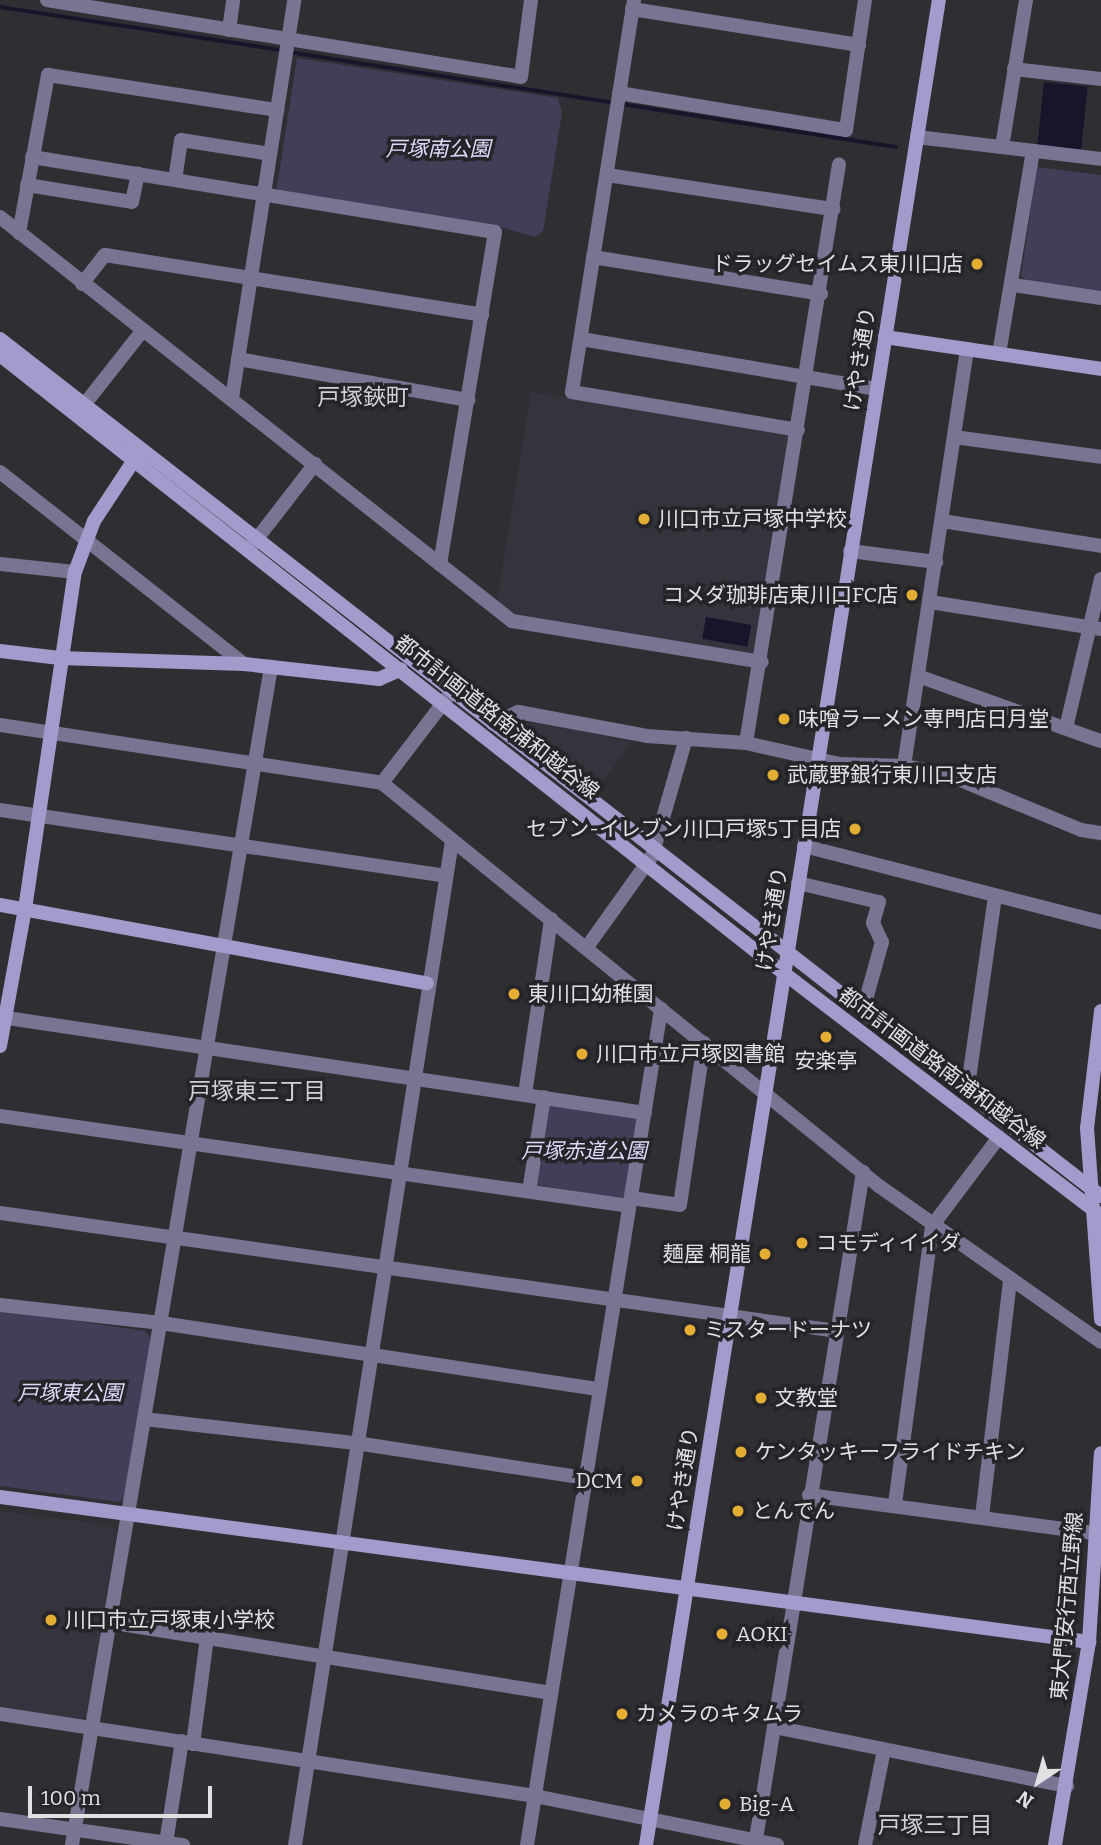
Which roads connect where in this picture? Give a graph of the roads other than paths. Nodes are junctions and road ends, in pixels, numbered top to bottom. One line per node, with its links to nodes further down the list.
1 (47, 0): 9 (street)
2 (233, 0): 9 (street)
3 (294, 0): 10 (street)
4 (531, 0): 10 (street)
5 (865, 0): 11 (street)
6 (939, 0): 16 (street, けやき通り)
7 (1026, 0): 12 (street)
8 (633, 5): 11 (street); 14 (street)
9 (229, 30): 10 (street)
10 (288, 39): 15 (street)
11 (859, 45): 14 (street)
12 (1014, 69): 13 (street); 17 (street)
13 (1101, 79)
14 (619, 93): 24 (street)
15 (277, 110): 19 (street); 20 (street)
16 (917, 137): 17 (street); 39 (street, けやき通り)
17 (1002, 147): 18 (street)
18 (1033, 151): 21 (street); 34 (street)
19 (270, 154): 25 (street); 27 (street)
20 (32, 158): 23 (street); 26 (street)
21 (1101, 159)
22 (839, 164): 28 (street)
23 (138, 174): 25 (street); 26 (street)
24 (607, 174): 28 (street); 31 (street)
25 (175, 180): 27 (street)
26 (27, 185): 30 (street)
27 (264, 194): 32 (street); 37 (street)
28 (833, 209): 35 (street)
29 (0, 217): 30 (street)
30 (19, 233): 33 (street)
31 (593, 257): 35 (street); 41 (street)
32 (251, 277): 33 (street); 37 (street); 45 (street)
33 (82, 284): 38 (street)
34 (1013, 285): 36 (street); 43 (street)
35 (821, 294): 47 (street)
36 (1101, 298)
37 (482, 315): 50 (street)
38 (143, 330): 49 (street); 51 (street)
39 (885, 337): 42 (street); 48 (street, けやき通り)
40 (0, 338): 51 (street, 都市計画道路南浦和越谷線)
41 (581, 339): 47 (street); 52 (street)
42 (967, 349): 43 (street); 53 (street)
43 (999, 354): 46 (street)
44 (0, 355): 54 (street, 都市計画道路南浦和越谷線)
45 (238, 359): 49 (street); 50 (street)
46 (1101, 369)
47 (807, 378): 48 (street); 52 (street)
48 (876, 389): 62 (street, けやき通り)
49 (232, 398): 56 (street)
50 (468, 400): 65 (street)
51 (84, 405): 54 (street, 都市計画道路南浦和越谷線)
52 (798, 430): 72 (street)
53 (954, 437): 55 (street); 58 (street)
54 (137, 455): 59 (street); 60 (street, 都市計画道路南浦和越谷線)
55 (1101, 457)
56 (315, 464): 60 (street); 65 (street)
57 (2, 476): 59 (street)
58 (942, 521): 61 (street); 63 (street)
59 (85, 539): 66 (street); 73 (street)
60 (253, 544): 75 (street, 都市計画道路南浦和越谷線); 77 (street, 都市計画道路南浦和越谷線)
61 (1101, 546)
62 (850, 551): 63 (street); 85 (street, けやき通り)
63 (936, 562): 68 (street)
64 (0, 564): 66 (street)
65 (440, 564): 72 (street)
66 (75, 572): 71 (street)
67 (1101, 579): 69 (street)
68 (930, 602): 69 (street); 76 (street)
69 (1096, 628): 80 (street)
70 (0, 652): 71 (street)
71 (60, 658): 73 (street); 81 (street)
72 (762, 662): 84 (street)
73 (244, 664): 74 (street)
74 (271, 667): 75 (street); 86 (street)
75 (401, 669): 77 (street, 都市計画道路南浦和越谷線)
76 (918, 676): 80 (street); 87 (street)
77 (448, 696): 78 (street, 都市計画道路南浦和越谷線); 88 (street); 96 (street, 都市計画道路南浦和越谷線)
78 (493, 724): 82 (street); 95 (street, 都市計画道路南浦和越谷線)
79 (0, 725): 81 (street)
80 (1066, 728): 83 (street)
81 (50, 732): 86 (street); 90 (street)
82 (686, 738): 84 (street); 95 (street)
83 (1101, 741)
84 (746, 743): 85 (street)
85 (818, 758): 87 (street); 94 (street, けやき通り)
86 (254, 764): 88 (street); 93 (street)
87 (904, 766): 91 (street)
88 (382, 783): 92 (street)
89 (0, 810): 90 (street)
90 (39, 816): 93 (street); 101 (street)
91 (1101, 833)
92 (452, 841): 97 (street); 102 (street)
93 (240, 846): 97 (street); 104 (street)
94 (804, 846): 98 (street, けやき通り); 99 (street)
95 (654, 847): 96 (street); 106 (street, 都市計画道路南浦和越谷線)
96 (648, 864): 105 (street); 107 (street, 都市計画道路南浦和越谷線)
97 (446, 876): 108 (street)
98 (798, 883): 106 (street, けやき通り); 110 (street)
99 (995, 896): 103 (street); 119 (street)
100 (0, 905): 101 (street)
101 (25, 909): 104 (street); 112 (street)
102 (551, 919): 105 (street); 120 (street)
103 (1101, 922)
104 (224, 943): 108 (street); 115 (street)
105 (587, 947): 109 (street)
106 (788, 951): 107 (street, けやき通り); 110 (street, 都市計画道路南浦和越谷線)
107 (785, 974): 118 (street, けやき通り); 124 (street, 都市計画道路南浦和越谷線)
108 (427, 983): 117 (street)
109 (661, 1009): 113 (street); 122 (street)
110 (863, 1010): 119 (street, 都市計画道路南浦和越谷線)
111 (1101, 1011): 116 (street)
112 (3, 1018): 114 (street); 115 (street)
113 (704, 1043): 118 (street); 130 (street)
114 (0, 1046)
115 (208, 1046): 117 (street); 125 (street)
116 (1097, 1075): 129 (street)
117 (412, 1076): 120 (street); 126 (street)
118 (766, 1091): 127 (street); 139 (street, けやき通り)
119 (967, 1093): 129 (street, 都市計画道路南浦和越谷線)
120 (525, 1094): 121 (street)
121 (544, 1097): 122 (street); 128 (street)
122 (645, 1113): 130 (street)
123 (0, 1116): 125 (street)
124 (999, 1137): 132 (street, 都市計画道路南浦和越谷線); 133 (street)
125 (192, 1146): 126 (street); 134 (street)
126 (398, 1172): 128 (street); 135 (street)
127 (863, 1172): 133 (street); 142 (street)
128 (529, 1191): 130 (street)
129 (1096, 1193): 132 (street)
130 (630, 1202): 137 (street)
131 (0, 1213): 134 (street)
132 (1098, 1214): 140 (street)
133 (932, 1226): 136 (street); 152 (street)
134 (176, 1238): 135 (street); 141 (street)
135 (383, 1266): 137 (street); 144 (street)
136 (1010, 1280): 143 (street); 154 (street)
137 (614, 1300): 139 (street); 145 (street)
138 (0, 1305): 141 (street)
139 (730, 1317): 142 (street); 158 (street, けやき通り)
140 (1101, 1319)
141 (161, 1323): 144 (street); 146 (street)
142 (836, 1331): 150 (street)
143 (1101, 1342)
144 (370, 1355): 145 (street); 147 (street)
145 (599, 1388): 149 (street)
146 (144, 1419): 147 (street); 153 (street)
147 (356, 1443): 149 (street); 156 (street)
148 (1101, 1453): 155 (street, 東大門安行西立野線)
149 (584, 1478): 157 (street)
150 (809, 1495): 152 (street); 159 (street)
151 (0, 1497): 153 (street)
152 (895, 1504): 154 (street)
153 (128, 1514): 156 (street); 160 (street)
154 (982, 1516): 155 (street)
155 (1096, 1533): 162 (street, 東大門安行西立野線)
156 (340, 1544): 157 (street); 163 (street)
157 (569, 1573): 158 (street); 164 (street)
158 (687, 1590): 159 (street); 174 (street, けやき通り)
159 (793, 1603): 162 (street); 166 (street)
160 (108, 1622): 161 (street); 167 (street)
161 (207, 1638): 163 (street); 168 (street)
162 (1095, 1643): 171 (street, 東大門安行西立野線)
163 (323, 1656): 164 (street); 170 (street)
164 (551, 1693): 172 (street)
165 (0, 1714): 167 (street)
166 (774, 1727): 169 (street); 177 (street)
167 (90, 1728): 168 (street); 175 (street)
168 (187, 1742): 170 (street); 176 (street)
169 (884, 1750): 171 (street); 183 (street)
170 (307, 1761): 172 (street); 179 (street)
171 (1067, 1786): 184 (street, 東大門安行西立野線)
172 (535, 1796): 174 (street); 180 (street)
173 (0, 1819): 175 (street)
174 (650, 1819): 177 (street); 181 (street, けやき通り)
175 (73, 1838): 176 (street)
176 (166, 1843): 178 (street)
177 (756, 1843): 182 (street)
178 (183, 1845)
179 (295, 1845)
180 (527, 1845)
181 (646, 1845)
182 (777, 1845)
183 (865, 1845)
184 (1055, 1845)

